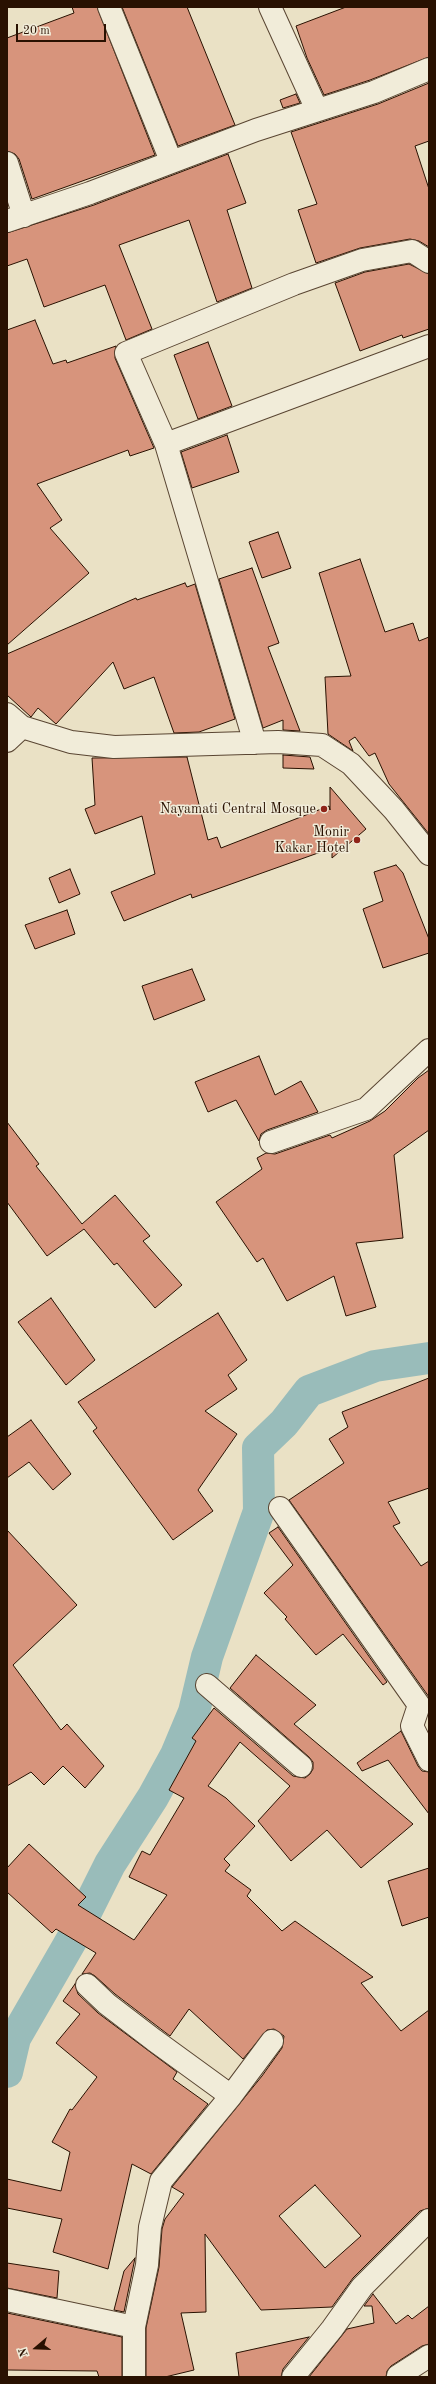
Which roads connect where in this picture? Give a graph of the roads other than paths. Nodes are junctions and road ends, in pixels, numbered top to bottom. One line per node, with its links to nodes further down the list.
1 (109, 7): 5 (street)
2 (270, 7): 4 (street)
3 (429, 70): 4 (street)
4 (317, 110): 5 (street)
5 (171, 161): 7 (street)
6 (7, 164): 7 (street)
7 (16, 219)
8 (429, 262): 10 (street)
9 (429, 346): 10 (street)
10 (166, 444): 12 (street)
11 (12, 727): 12 (street)
12 (255, 743): 13 (street)
13 (429, 854)
14 (429, 1050): 15 (street)
15 (271, 1142)
16 (280, 1508): 18 (street)
17 (207, 1685): 19 (street)
18 (429, 1760)
19 (300, 1766)
20 (87, 1985): 22 (street)
21 (272, 2041): 22 (street)
22 (231, 2096): 25 (street)
23 (429, 2220): 29 (street)
24 (7, 2300): 25 (street)
25 (134, 2327): 28 (street)
26 (429, 2356): 27 (street)
27 (398, 2376)
28 (134, 2377)
29 (293, 2377)

